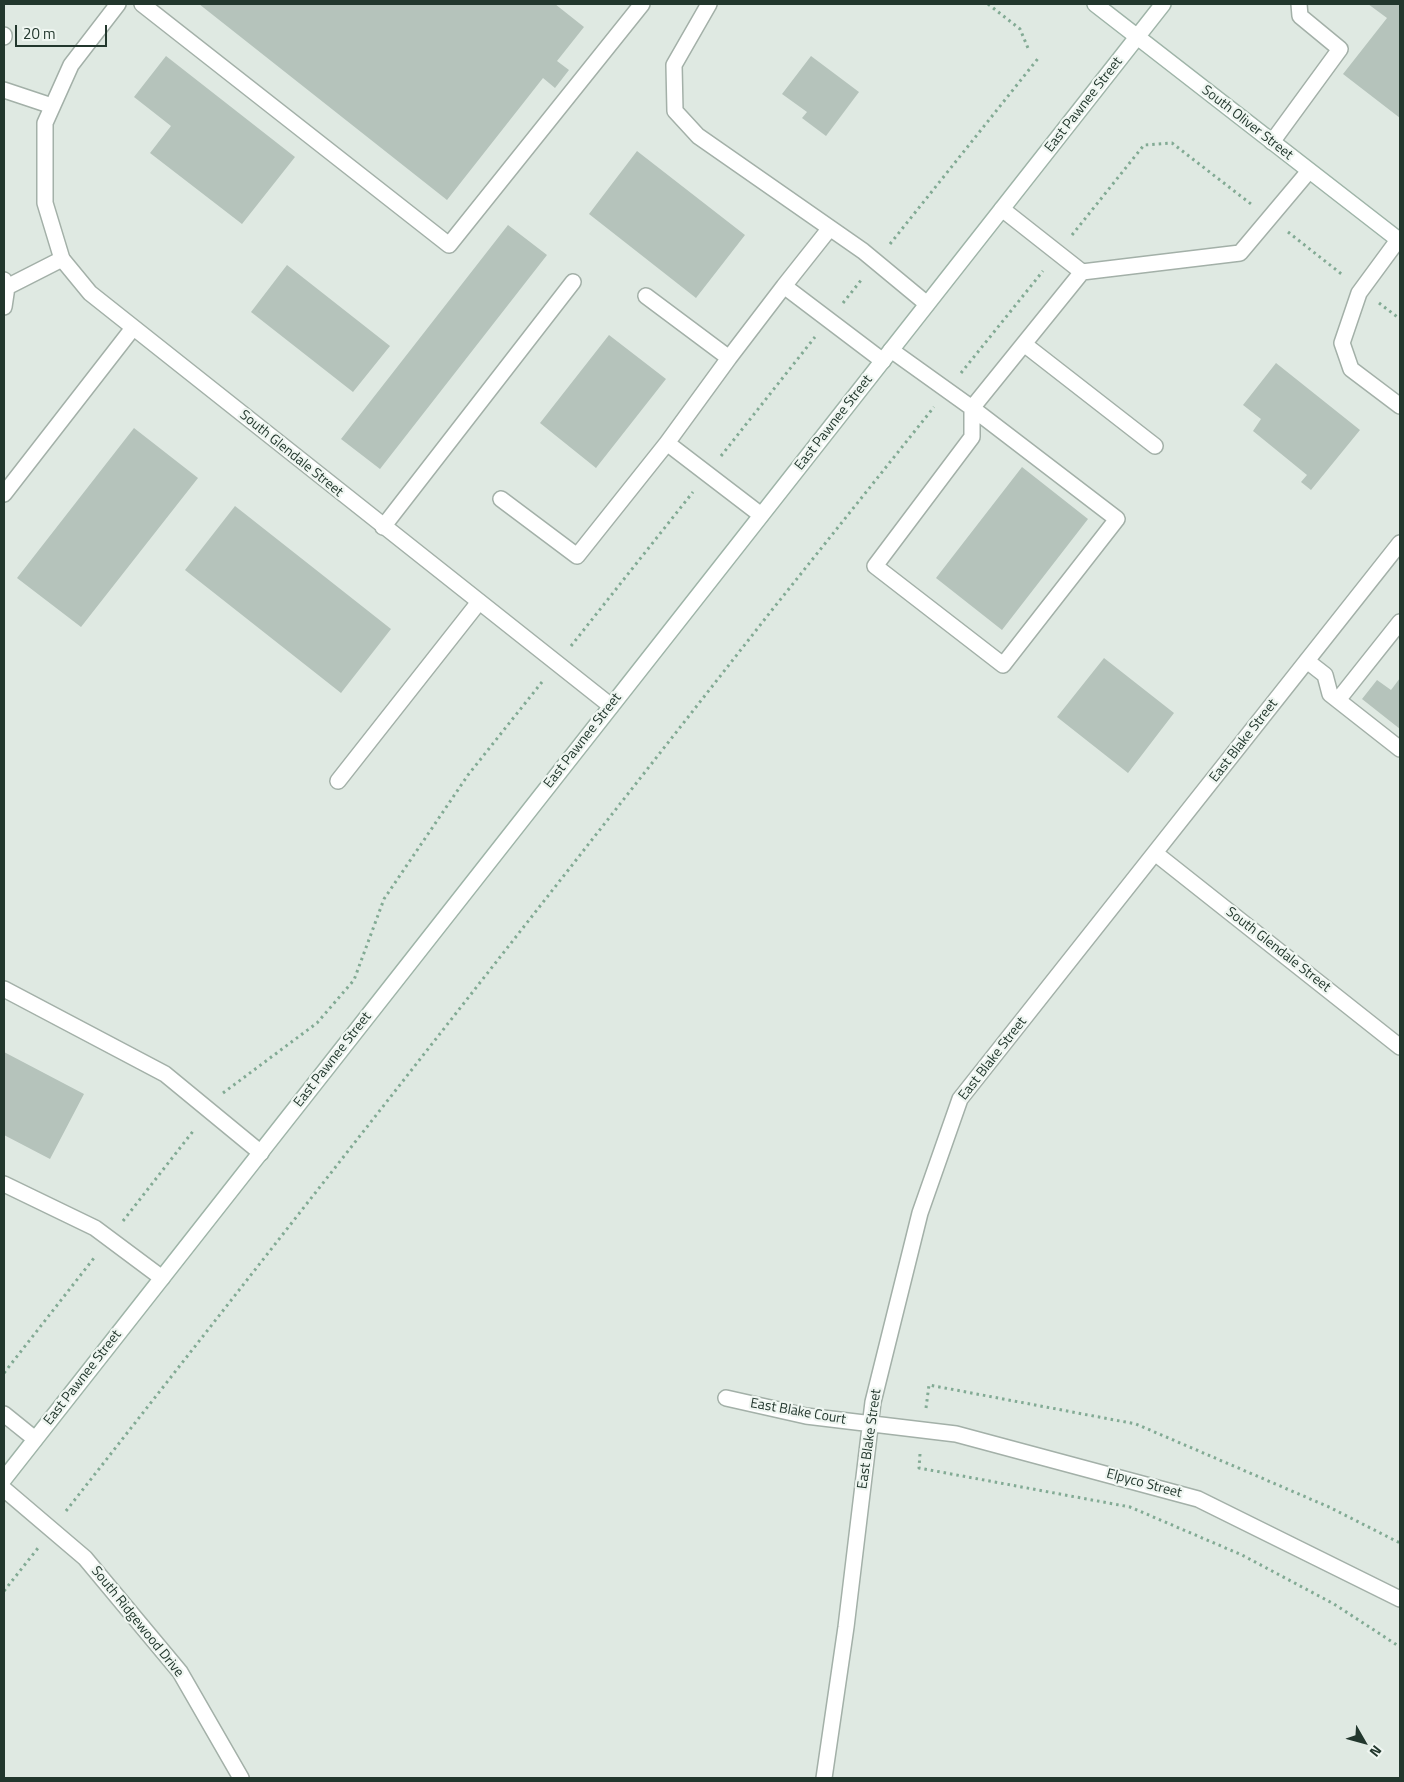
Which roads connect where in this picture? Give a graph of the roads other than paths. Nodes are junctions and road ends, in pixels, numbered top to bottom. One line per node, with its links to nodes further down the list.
1 (118, 4): 10 (street, South Glendale Street)
2 (142, 4): 3 (street)
3 (642, 4)
4 (709, 4): 14 (street)
5 (1095, 4): 8 (street, South Oliver Street)
6 (1163, 4): 8 (street, East Pawnee Street)
7 (1298, 4): 11 (street)
8 (1137, 38): 11 (street, South Oliver Street); 13 (street, East Pawnee Street)
9 (4, 90): 10 (street)
10 (52, 106): 16 (street, South Glendale Street)
11 (1272, 142): 12 (street, South Oliver Street)
12 (1309, 171): 15 (street, South Oliver Street); 17 (street)
13 (1002, 209): 17 (street); 22 (street, East Pawnee Street)
14 (830, 228): 20 (street); 22 (street)
15 (1399, 240): 28 (street)
16 (62, 259): 19 (street); 24 (street, South Glendale Street)
17 (1082, 272): 25 (street)
18 (574, 282): 35 (street)
19 (5, 283): 23 (street)
20 (784, 286): 26 (street); 27 (street)
21 (646, 296): 27 (street)
22 (928, 304): 26 (street, East Pawnee Street)
23 (4, 307)
24 (133, 328): 32 (street); 35 (street, South Glendale Street)
25 (1024, 344): 29 (street); 31 (street)
26 (887, 356): 29 (street); 34 (street, East Pawnee Street)
27 (729, 358): 30 (street)
28 (1400, 406)
29 (972, 408): 29 (street)
30 (667, 444): 33 (street); 34 (street)
31 (1155, 446)
32 (4, 494)
33 (501, 499)
34 (761, 515): 41 (street, East Pawnee Street)
35 (383, 527): 37 (street, South Glendale Street)
36 (1400, 543): 39 (street, East Blake Street)
37 (479, 602): 41 (street, South Glendale Street); 43 (street)
38 (1400, 622): 40 (street)
39 (1307, 661): 40 (street); 44 (street, East Blake Street)
40 (1338, 700): 42 (street)
41 (611, 706): 47 (street, East Pawnee Street)
42 (1400, 749)
43 (338, 780)
44 (1155, 854): 46 (street, South Glendale Street); 52 (street, East Blake Street)
45 (4, 989): 47 (street)
46 (1400, 1048)
47 (261, 1153): 49 (street, East Pawnee Street)
48 (4, 1184): 49 (street)
49 (162, 1278): 53 (street, East Pawnee Street)
50 (726, 1398): 52 (street, East Blake Court)
51 (4, 1414): 53 (street)
52 (870, 1423): 56 (street, Elpyco Street); 58 (street, East Blake Street)
53 (35, 1439): 54 (street, East Pawnee Street)
54 (4, 1479)
55 (4, 1489): 57 (street, South Ridgewood Drive)
56 (1400, 1599)
57 (241, 1778)
58 (824, 1778)

